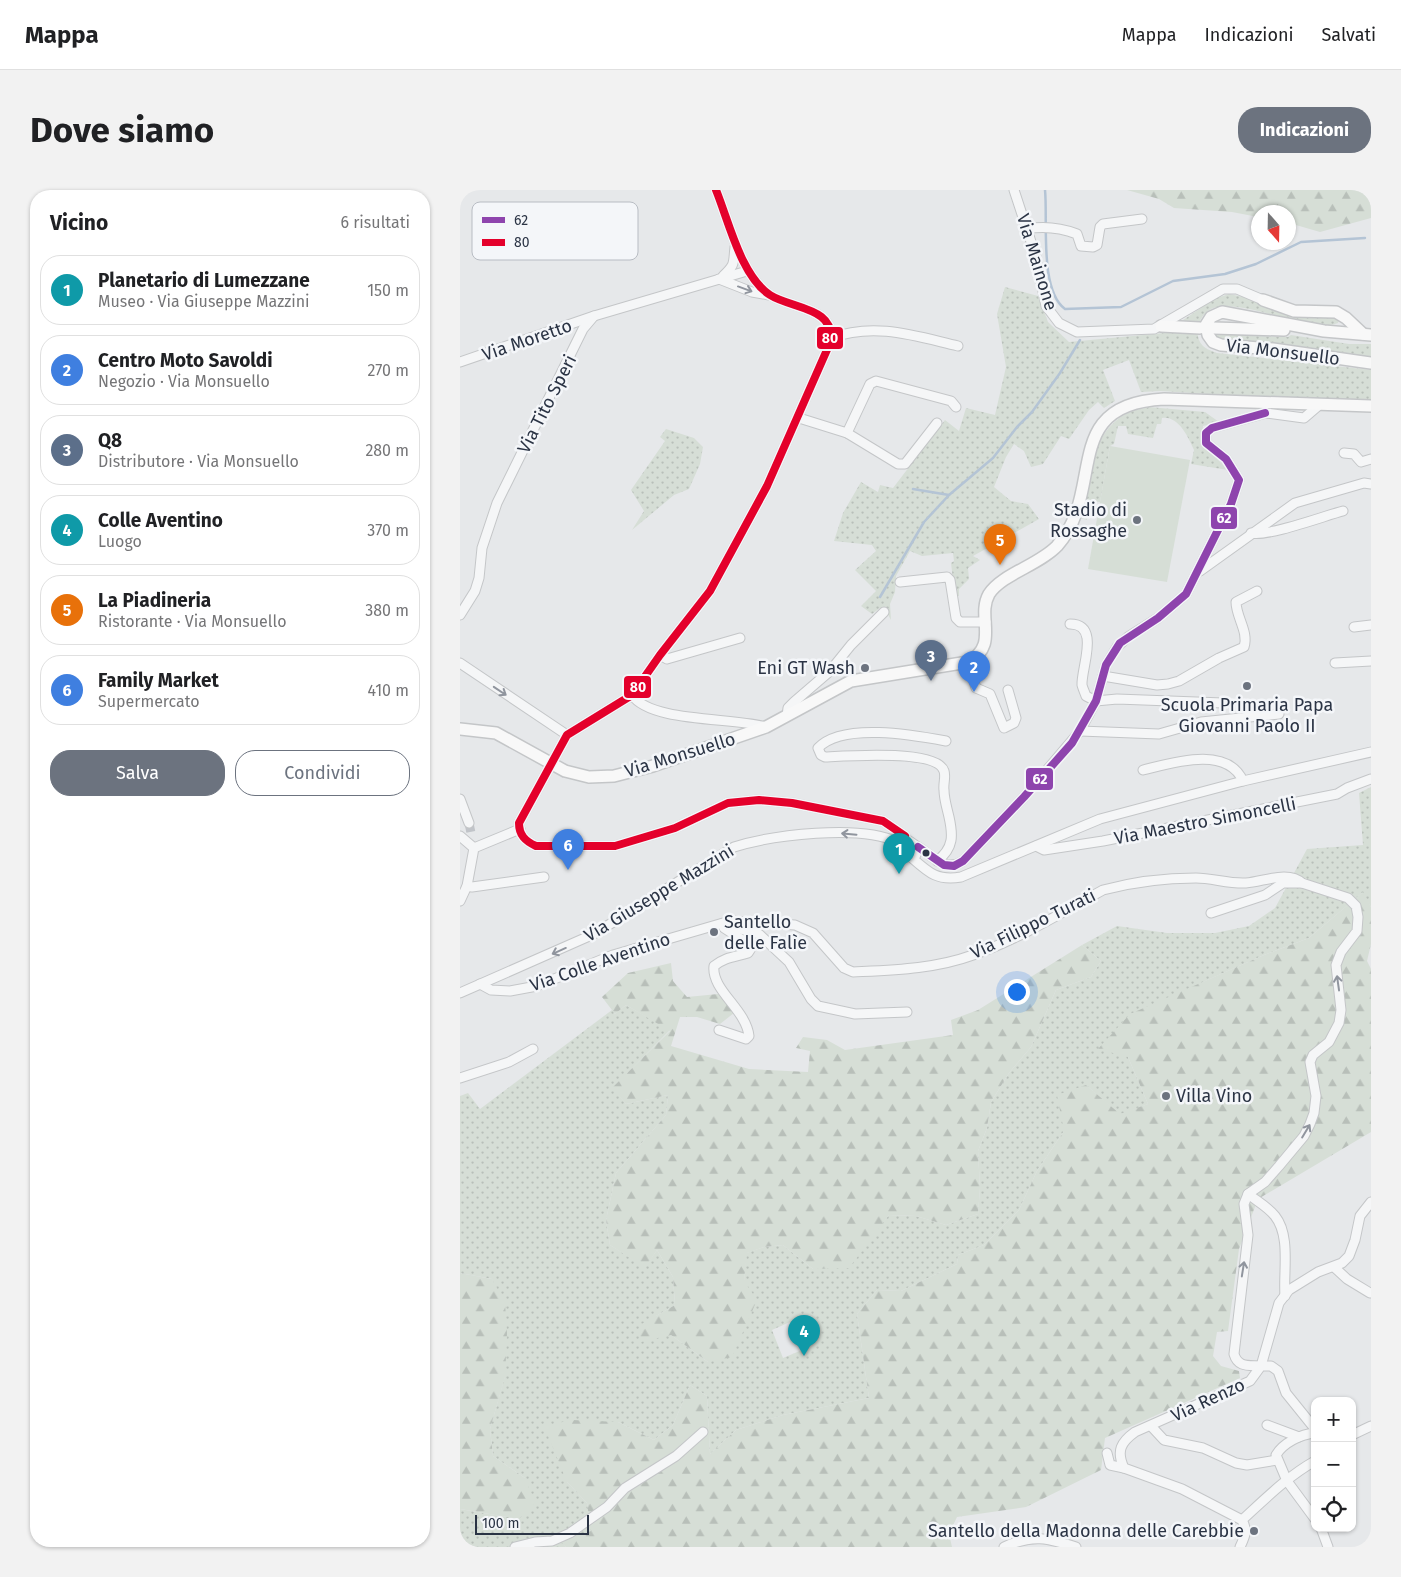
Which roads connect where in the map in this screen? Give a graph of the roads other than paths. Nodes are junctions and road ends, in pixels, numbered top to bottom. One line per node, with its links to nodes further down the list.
1 (716, 190): 5 (street)
2 (1014, 190): 4 (street, Via Mainone)
3 (1142, 219): 4 (street)
4 (1027, 229): 12 (street, Via Mainone)
5 (736, 242): 6 (street); 7 (street)
6 (748, 271): 7 (street); 8 (street)
7 (719, 280): 8 (street, one-way to 8); 10 (street)
8 (771, 296): 18 (street)
9 (1263, 300): 11 (main road); 12 (street, Via Mainone)
10 (594, 316): 20 (street, Via Moretto); 37 (street, Via Tito Speri)
11 (1346, 318): 16 (main road); 17 (main road)
12 (1161, 326): 13 (main road)
13 (1200, 328)
14 (1213, 328): 15 (main road)
15 (1326, 331): 16 (main road, Via Monsuello); 21 (main road, Via Monsuello)
16 (1344, 332): 17 (main road, Via Monsuello)
17 (1367, 334)
18 (831, 338): 19 (street); 25 (street)
19 (958, 346)
20 (460, 362)
21 (1371, 363)
22 (1318, 406): 23 (main road); 33 (street); 38 (main road)
23 (1371, 406)
24 (956, 407): 27 (street)
25 (799, 418): 27 (street); 43 (street)
26 (937, 423): 27 (street)
27 (846, 433)
28 (1344, 453): 29 (street)
29 (1371, 459)
30 (1370, 483): 32 (street)
31 (1343, 511): 32 (street)
32 (1252, 533): 33 (street)
33 (1198, 573): 48 (street)
34 (900, 582): 38 (street)
35 (1257, 591): 48 (street)
36 (884, 612): 54 (street, Via Monsuello)
37 (460, 615)
38 (986, 622): 45 (main road)
39 (1070, 624): 51 (street)
40 (1371, 625): 41 (street)
41 (1354, 626)
42 (740, 638): 43 (street)
43 (660, 655): 50 (street)
44 (1371, 661): 47 (street)
45 (968, 662): 49 (street); 54 (main road, Via Monsuello)
46 (460, 663): 61 (street, one-way to 61)
47 (1335, 663)
48 (1103, 676): 51 (street)
49 (1008, 690)
50 (632, 695): 55 (street); 61 (street)
51 (1096, 701): 52 (street); 59 (street)
52 (1223, 703)
53 (1279, 714): 59 (street)
54 (786, 716): 57 (main road, Via Monsuello)
55 (727, 723): 56 (street); 62 (street)
56 (740, 723): 57 (street); 60 (street)
57 (766, 727): 60 (main road, Via Monsuello)
58 (460, 729): 65 (main road, Via Monsuello)
59 (1080, 731): 78 (street)
60 (748, 734): 62 (main road, Via Monsuello)
61 (567, 735): 65 (street)
62 (732, 739): 65 (main road, Via Monsuello)
63 (946, 742): 78 (street)
64 (1371, 752): 68 (street, Via Giuseppe Mazzini)
65 (551, 765): 71 (street)
66 (1143, 770): 68 (street)
67 (1371, 779): 76 (street, Via Maestro Simoncelli)
68 (1243, 781): 76 (street, Via Giuseppe Mazzini)
69 (460, 799): 70 (street)
70 (469, 823)
71 (520, 830): 74 (street); 75 (street)
72 (471, 833): 75 (street)
73 (460, 836): 75 (street)
74 (899, 836): 77 (street, Via Giuseppe Mazzini); 77 (street, Via Giuseppe Mazzini); 85 (street, Via Giuseppe Mazzini, one-way to 85)
75 (472, 846): 81 (street)
76 (1036, 846): 77 (street, Via Giuseppe Mazzini)
77 (916, 852): 78 (street)
78 (937, 861)
79 (544, 877): 81 (street)
80 (1302, 883): 83 (street, Via Filippo Turati); 84 (street, Via Filippo Turati); 91 (street, Via Filippo Turati, one-way to 80)
81 (467, 886): 82 (street)
82 (460, 901)
83 (1211, 913)
84 (720, 924): 85 (street, Via Colle Aventino); 87 (street); 88 (street)
85 (480, 984): 86 (street, Via Giuseppe Mazzini)
86 (460, 993)
87 (907, 1012)
88 (719, 1030)
89 (533, 1050): 90 (street)
90 (460, 1078)
91 (1248, 1194): 95 (street); 96 (street, one-way to 91)
92 (1371, 1202): 93 (street)
93 (1334, 1268): 94 (street); 95 (street)
94 (1370, 1293)
95 (1284, 1296): 96 (street)
96 (1261, 1366): 97 (street, Via Renzo); 99 (street, Via Renzo)
97 (1311, 1424)
98 (1267, 1425): 104 (street)
99 (1151, 1426): 106 (street); 108 (street, Via Renzo)
100 (1371, 1426): 102 (street)
101 (703, 1432): 114 (street)
102 (1356, 1433)
103 (1311, 1435): 104 (street)
104 (1299, 1438): 106 (street)
105 (1107, 1453): 108 (street)
106 (1277, 1460): 109 (street)
107 (1311, 1464): 109 (street)
108 (1124, 1468): 111 (street)
109 (1287, 1481): 110 (street); 111 (street)
110 (1311, 1514)
111 (1242, 1520): 116 (street)
112 (1322, 1532): 117 (street)
113 (1011, 1546): 115 (street)
114 (515, 1547)
115 (1076, 1547)
116 (1240, 1547)
117 (1328, 1547)

